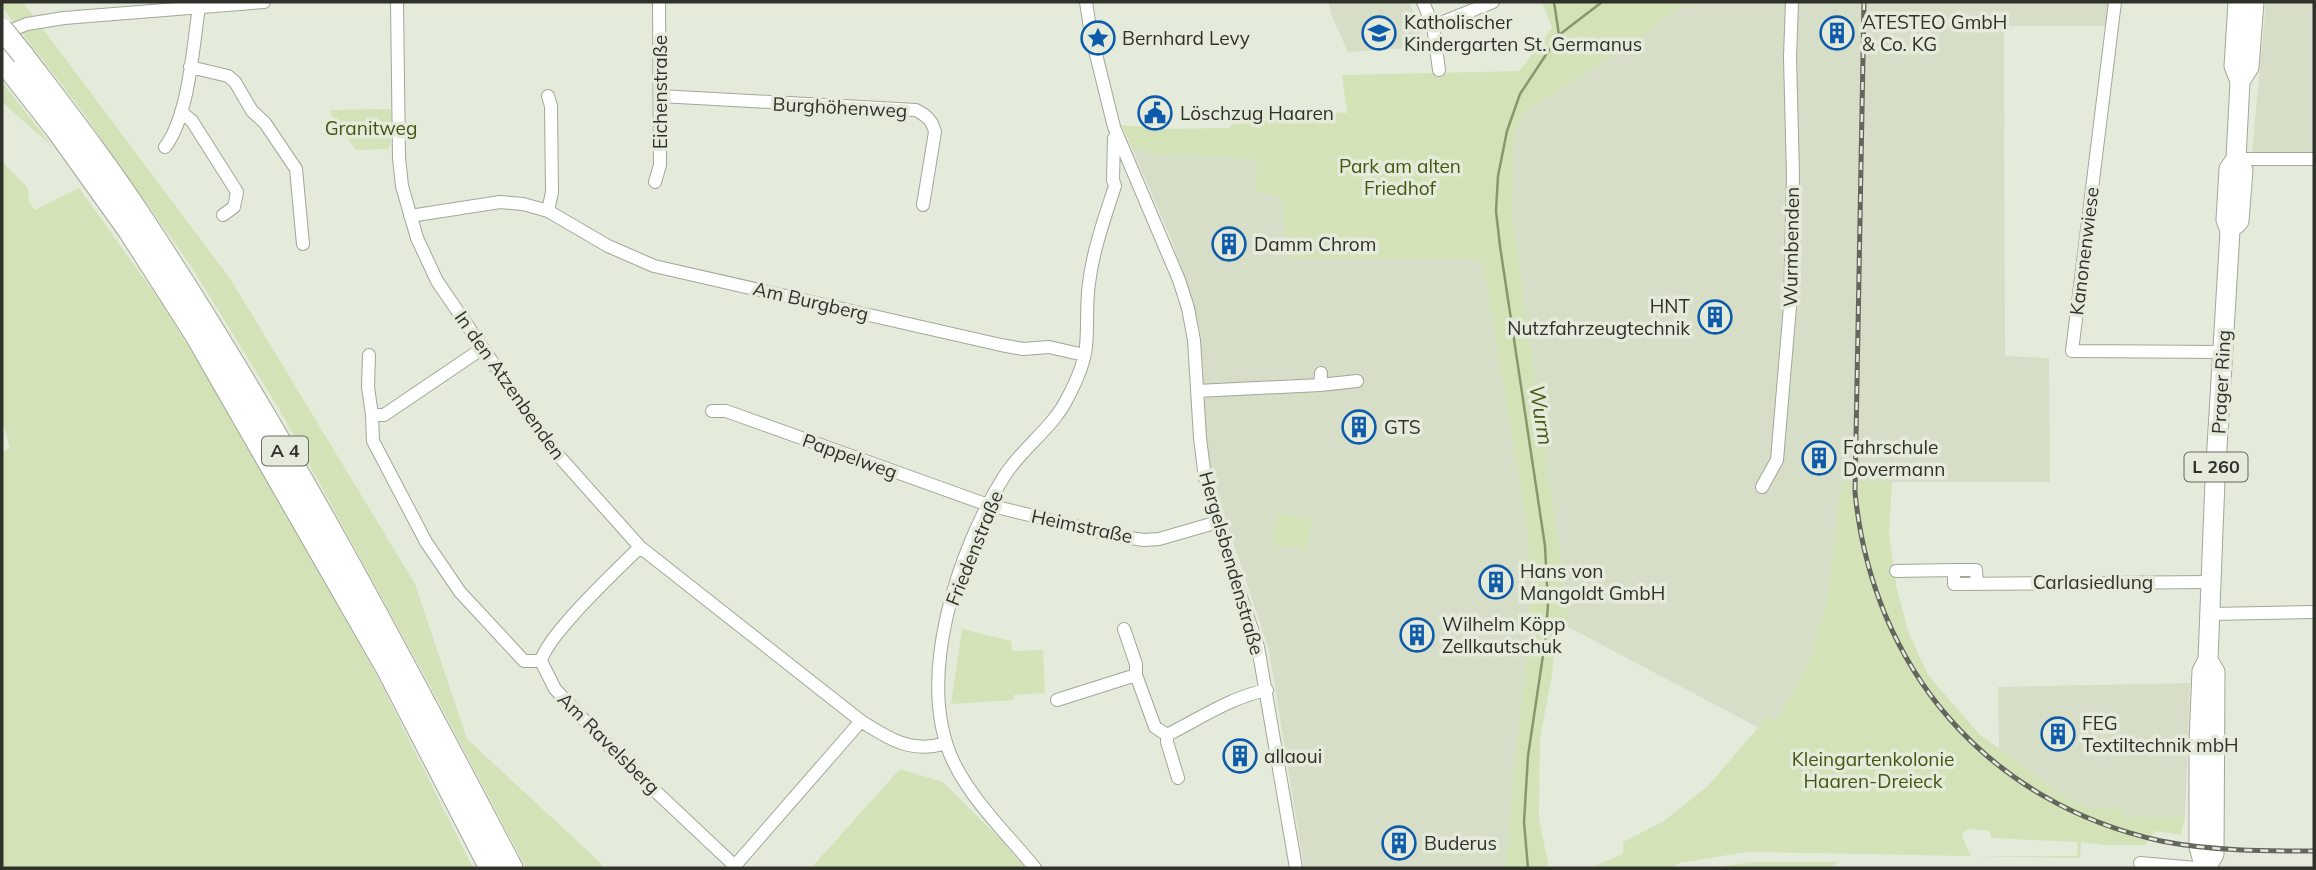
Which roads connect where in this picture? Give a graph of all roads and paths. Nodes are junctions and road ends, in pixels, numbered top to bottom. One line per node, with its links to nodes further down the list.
1 (264, 2): 11 (street)
2 (397, 2): 32 (street, In den Atzenbenden)
3 (659, 2): 20 (street, Eichenstraße)
4 (1086, 2): 22 (street, Friedenstraße)
5 (1423, 2): 13 (street)
6 (1493, 2): 13 (street)
7 (1793, 2): 42 (street, Wurmbenden)
8 (2115, 2): 35 (street, Kanonenwiese)
9 (2238, 2): 18 (main road, Prager Ring / L 260)
10 (2254, 2): 18 (main road, Prager Ring / L 260)
11 (225, 3): 12 (street)
12 (199, 7): 14 (street); 16 (street)
13 (1433, 26): 17 (street)
14 (2, 32): 15 (highway, A 4, bridge)
15 (9, 59): 61 (highway, A 4); 62 (highway, A 4)
16 (190, 67): 21 (street); 33 (street)
17 (1439, 71)
18 (2241, 81): 24 (main road, Prager Ring / L 260)
19 (548, 96): 30 (street)
20 (660, 96): 27 (street, Eichenstraße); 29 (street, Burghöhenweg)
21 (181, 112): 23 (street); 31 (street)
22 (1114, 127): 26 (street, Friedenstraße); 28 (street, Friedenstraße)
23 (165, 147)
24 (2236, 159): 25 (street); 35 (main road, Prager Ring / L 260)
25 (2314, 159)
26 (1138, 180): 28 (street); 39 (street, Hergelsbendenstraße)
27 (655, 182)
28 (1115, 186): 37 (street, Friedenstraße)
29 (923, 205)
30 (548, 211): 32 (street, Am Burgberg); 37 (street, Am Burgberg)
31 (223, 215)
32 (410, 216): 34 (street, In den Atzenbenden)
33 (303, 244)
34 (483, 348): 41 (street); 45 (street, In den Atzenbenden)
35 (2223, 352): 47 (main road, Prager Ring / L 260)
36 (369, 355): 41 (street)
37 (1084, 355): 43 (street, Friedenstraße)
38 (1357, 381): 39 (street)
39 (1197, 391): 44 (street, Hergelsbendenstraße)
40 (712, 411): 43 (street, Pappelweg)
41 (372, 415): 51 (street)
42 (1762, 487)
43 (988, 505): 44 (street, Heimstraße); 57 (street, Friedenstraße)
44 (1218, 522): 53 (street, Hergelsbendenstraße)
45 (640, 547): 51 (street); 55 (street, In den Atzenbenden)
46 (1896, 571): 47 (street, Carlasiedlung)
47 (2210, 582): 49 (main road, Prager Ring / L 260)
48 (2314, 612): 49 (street)
49 (2210, 614): 66 (main road, Prager Ring / L 260)
50 (1124, 629): 52 (street)
51 (541, 661): 60 (street, Am Ravelsberg)
52 (1136, 675): 54 (street); 56 (street)
53 (1267, 690): 56 (street); 64 (street, Hergelsbendenstraße)
54 (1057, 700)
55 (862, 721): 57 (street, In den Atzenbenden); 60 (street, Am Ravelsberg)
56 (1167, 735): 58 (street)
57 (946, 743): 63 (street, Friedenstraße)
58 (1178, 778)
59 (2140, 863): 65 (street)
60 (734, 867)
61 (490, 868)
62 (512, 868)
63 (1035, 868)
64 (1296, 868)
65 (2196, 868)
66 (2206, 868)

